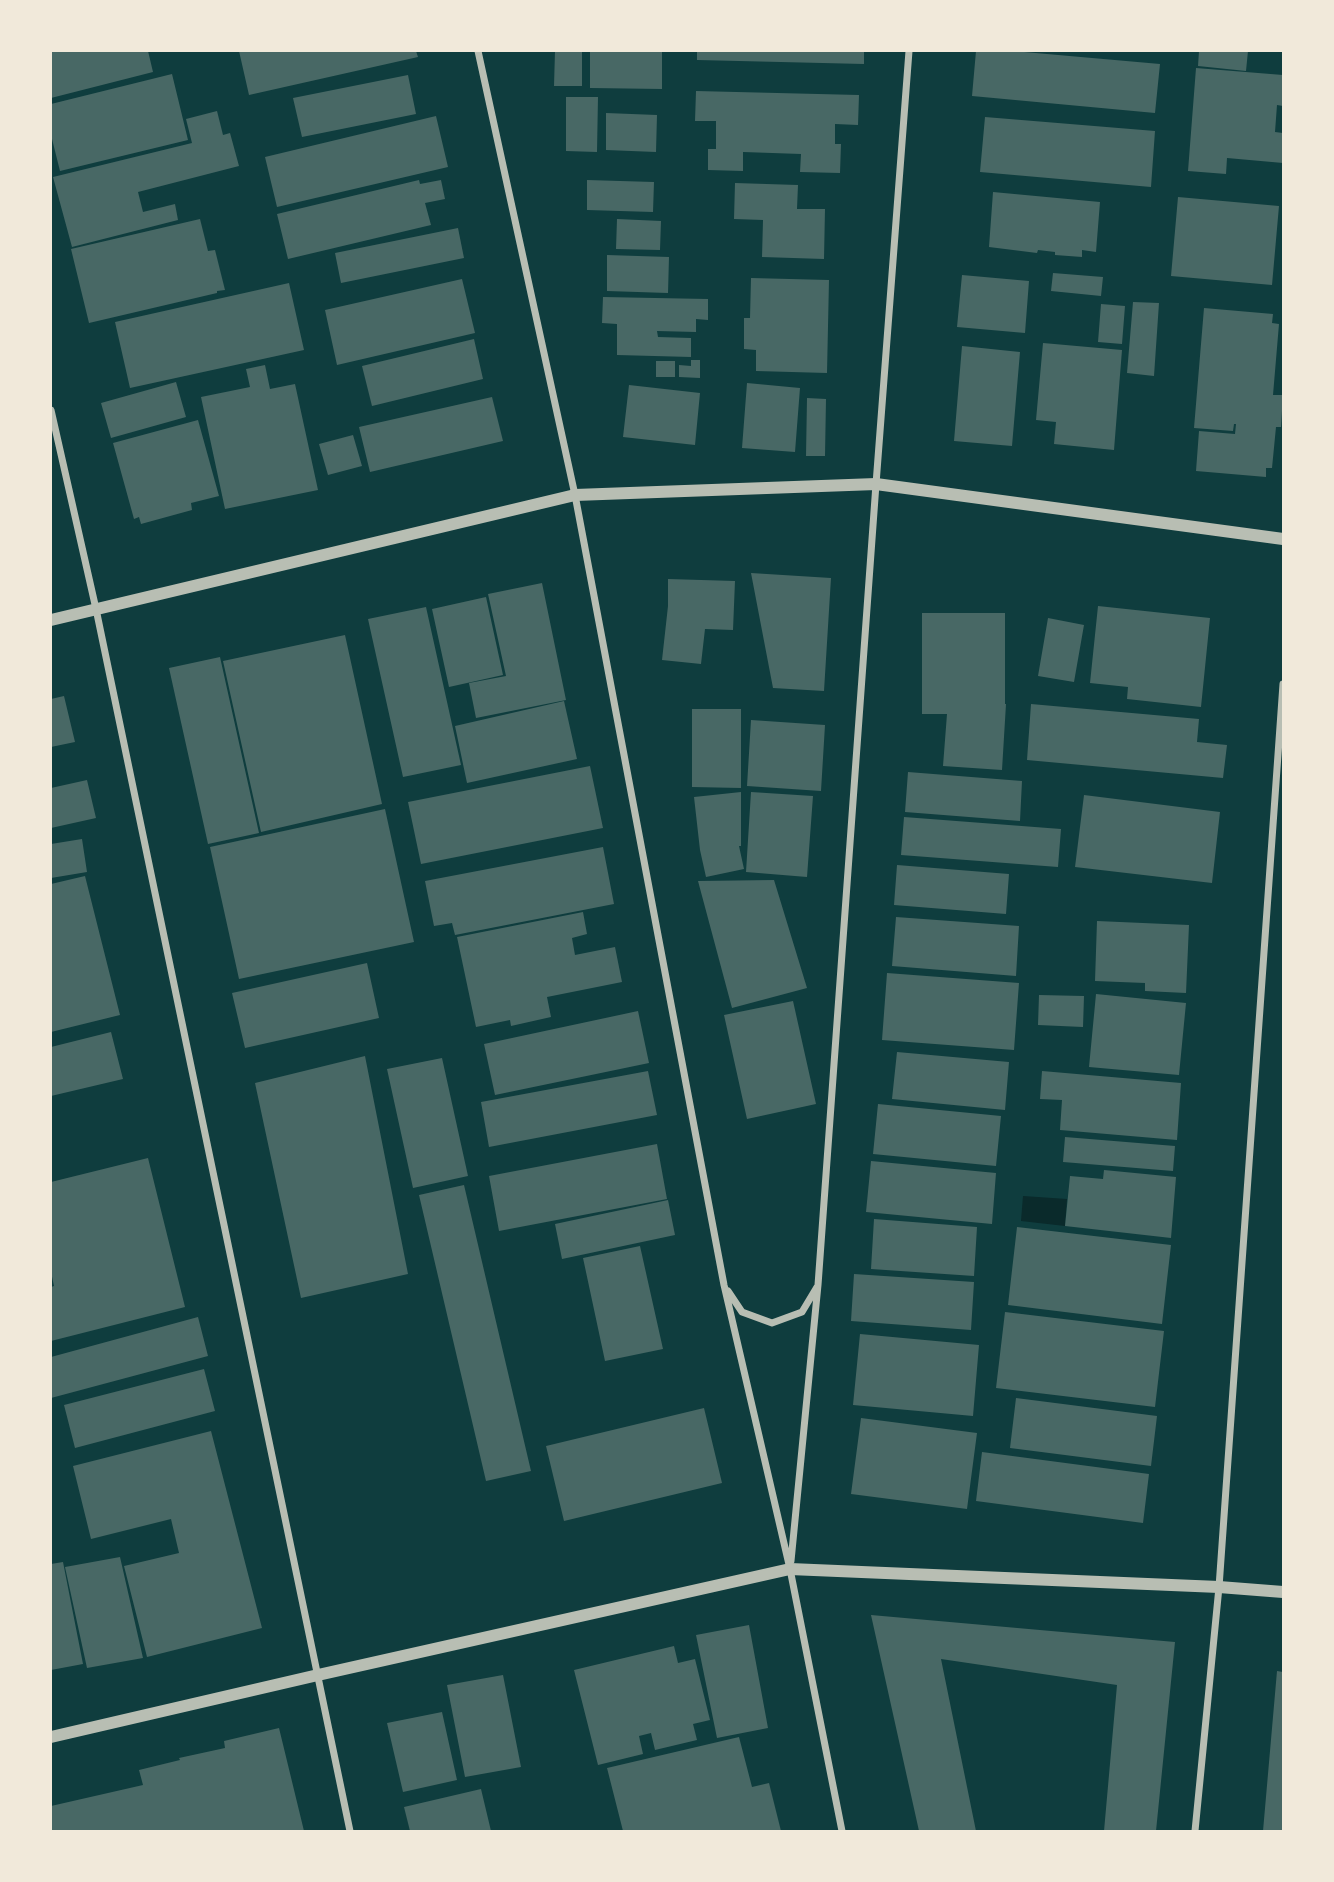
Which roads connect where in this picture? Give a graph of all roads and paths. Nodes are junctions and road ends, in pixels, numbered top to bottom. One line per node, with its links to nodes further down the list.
1 (478, 51): 5 (street)
2 (909, 51): 4 (street)
3 (51, 410): 7 (street)
4 (876, 484): 5 (street); 6 (street); 11 (street)
5 (575, 495): 7 (street); 10 (street)
6 (1283, 539)
7 (96, 609): 8 (street); 15 (street)
8 (51, 620)
9 (1283, 684): 13 (street)
10 (724, 1285): 11 (street); 12 (street)
11 (818, 1285): 12 (street)
12 (790, 1569): 13 (street); 15 (street); 18 (street)
13 (1219, 1587): 14 (street); 19 (street)
14 (1283, 1592)
15 (318, 1675): 16 (street); 17 (street)
16 (51, 1737)
17 (350, 1831)
18 (842, 1831)
19 (1195, 1831)

